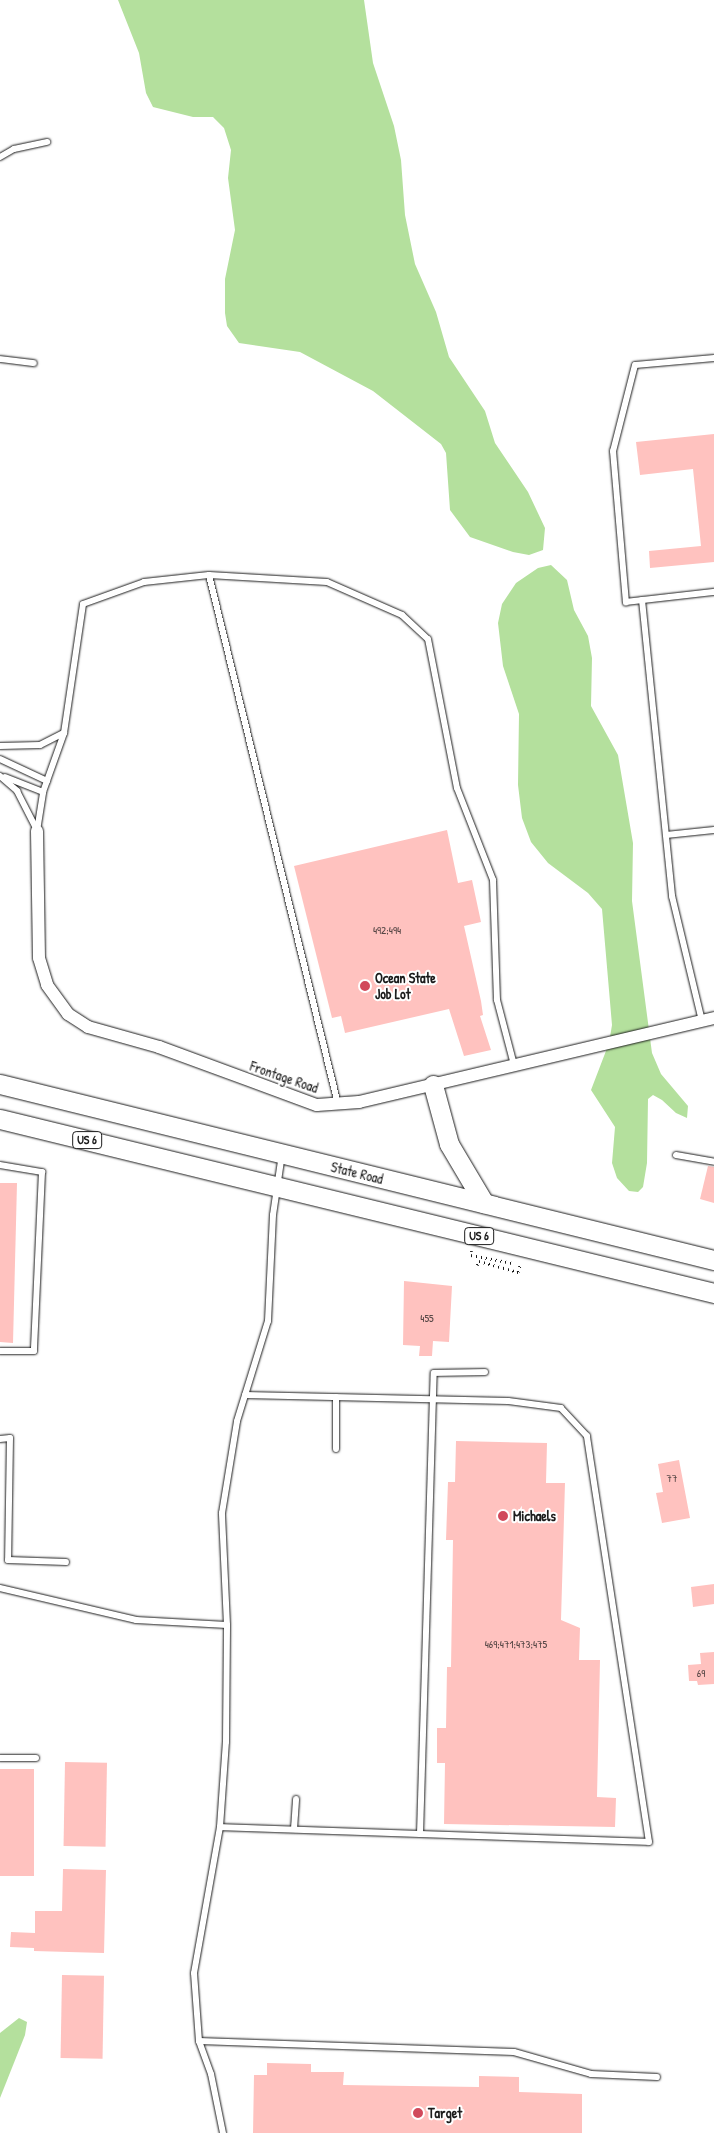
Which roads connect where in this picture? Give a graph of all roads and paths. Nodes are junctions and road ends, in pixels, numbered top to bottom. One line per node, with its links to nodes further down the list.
1 (47, 142): 2 (lane)
2 (0, 157)
3 (714, 358): 8 (lane)
4 (0, 359): 5 (lane)
5 (34, 363)
6 (210, 575): 9 (lane); 19 (lane); 22 (lane)
7 (714, 592): 8 (lane)
8 (642, 600): 17 (lane)
9 (64, 733): 10 (lane); 13 (lane)
10 (0, 746)
11 (0, 759): 13 (lane)
12 (0, 776): 14 (lane); 16 (lane)
13 (47, 781): 14 (lane)
14 (43, 792): 16 (lane)
15 (714, 830): 17 (lane)
16 (37, 831): 22 (street, Frontage Road)
17 (666, 835): 18 (lane)
18 (708, 1020): 19 (street, Frontage Road)
19 (514, 1065): 21 (street, Frontage Road)
20 (0, 1084): 24 (main road, State Road / US 6)
21 (433, 1084): 22 (street, Frontage Road); 29 (main road)
22 (338, 1105)
23 (0, 1119): 28 (main road, US 6)
24 (282, 1154): 28 (lane); 29 (main road, State Road / US 6)
25 (676, 1155): 26 (lane)
26 (714, 1162)
27 (0, 1165): 34 (lane)
28 (276, 1187): 33 (main road, US 6); 36 (lane)
29 (484, 1204): 31 (main road, State Road / US 6)
30 (472, 1249): 32 (path)
31 (714, 1260)
32 (477, 1265)
33 (714, 1293)
34 (0, 1351)
35 (485, 1372): 38 (lane)
36 (245, 1396): 37 (lane); 45 (lane)
37 (336, 1398): 38 (lane); 40 (lane)
38 (433, 1400): 51 (lane); 51 (lane)
39 (0, 1439): 42 (lane)
40 (336, 1450)
41 (0, 1557): 42 (lane)
42 (8, 1560): 43 (lane)
43 (66, 1562)
44 (0, 1588): 45 (lane)
45 (227, 1626): 49 (lane)
46 (0, 1758): 47 (lane)
47 (36, 1758)
48 (296, 1799): 50 (lane)
49 (220, 1826): 50 (lane); 52 (lane)
50 (294, 1829): 51 (lane)
51 (420, 1834)
52 (199, 2042): 53 (lane); 54 (lane)
53 (657, 2077)
54 (223, 2133)

